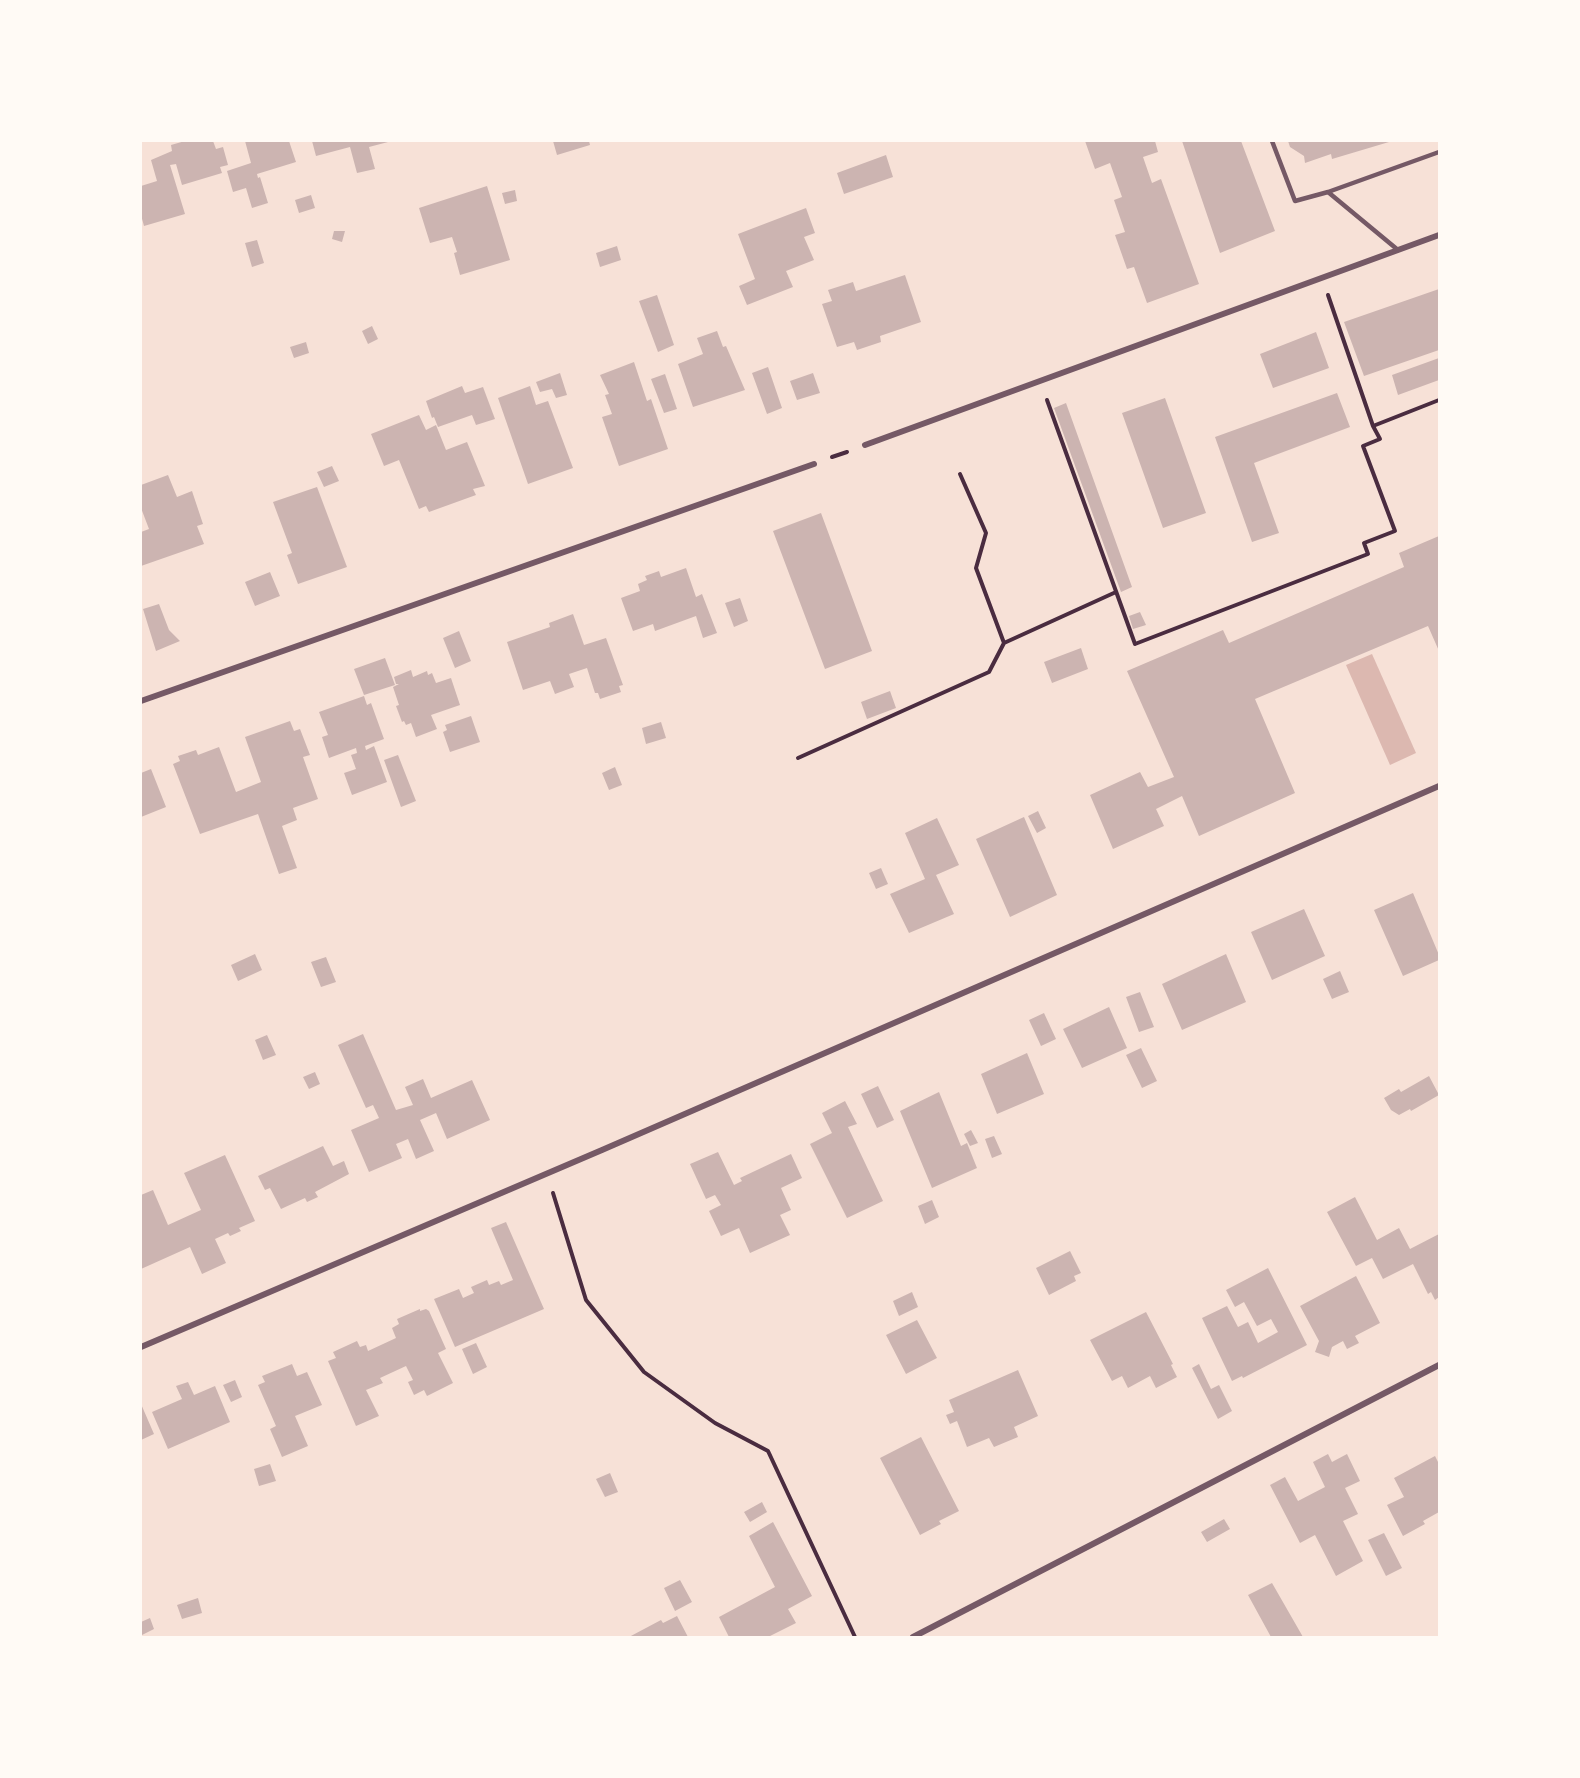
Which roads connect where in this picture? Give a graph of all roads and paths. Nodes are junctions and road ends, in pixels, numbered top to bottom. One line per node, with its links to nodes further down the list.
1 (1272, 141): 3 (lane)
2 (1439, 152): 3 (lane)
3 (1328, 192): 5 (lane)
4 (1439, 235): 5 (street)
5 (1398, 250): 6 (street)
6 (1322, 278): 7 (street); 9 (path)
7 (1040, 381): 10 (street); 13 (path)
8 (1439, 400): 9 (path)
9 (1374, 426): 13 (path)
10 (865, 445): 11 (path)
11 (814, 464): 15 (street)
12 (960, 474): 14 (path)
13 (1116, 592): 14 (path)
14 (1004, 643): 16 (path)
15 (141, 701)
16 (798, 758)
17 (1439, 786): 18 (street)
18 (547, 1174): 19 (street); 21 (path)
19 (141, 1347)
20 (1439, 1365): 22 (street)
21 (855, 1637)
22 (912, 1637)

